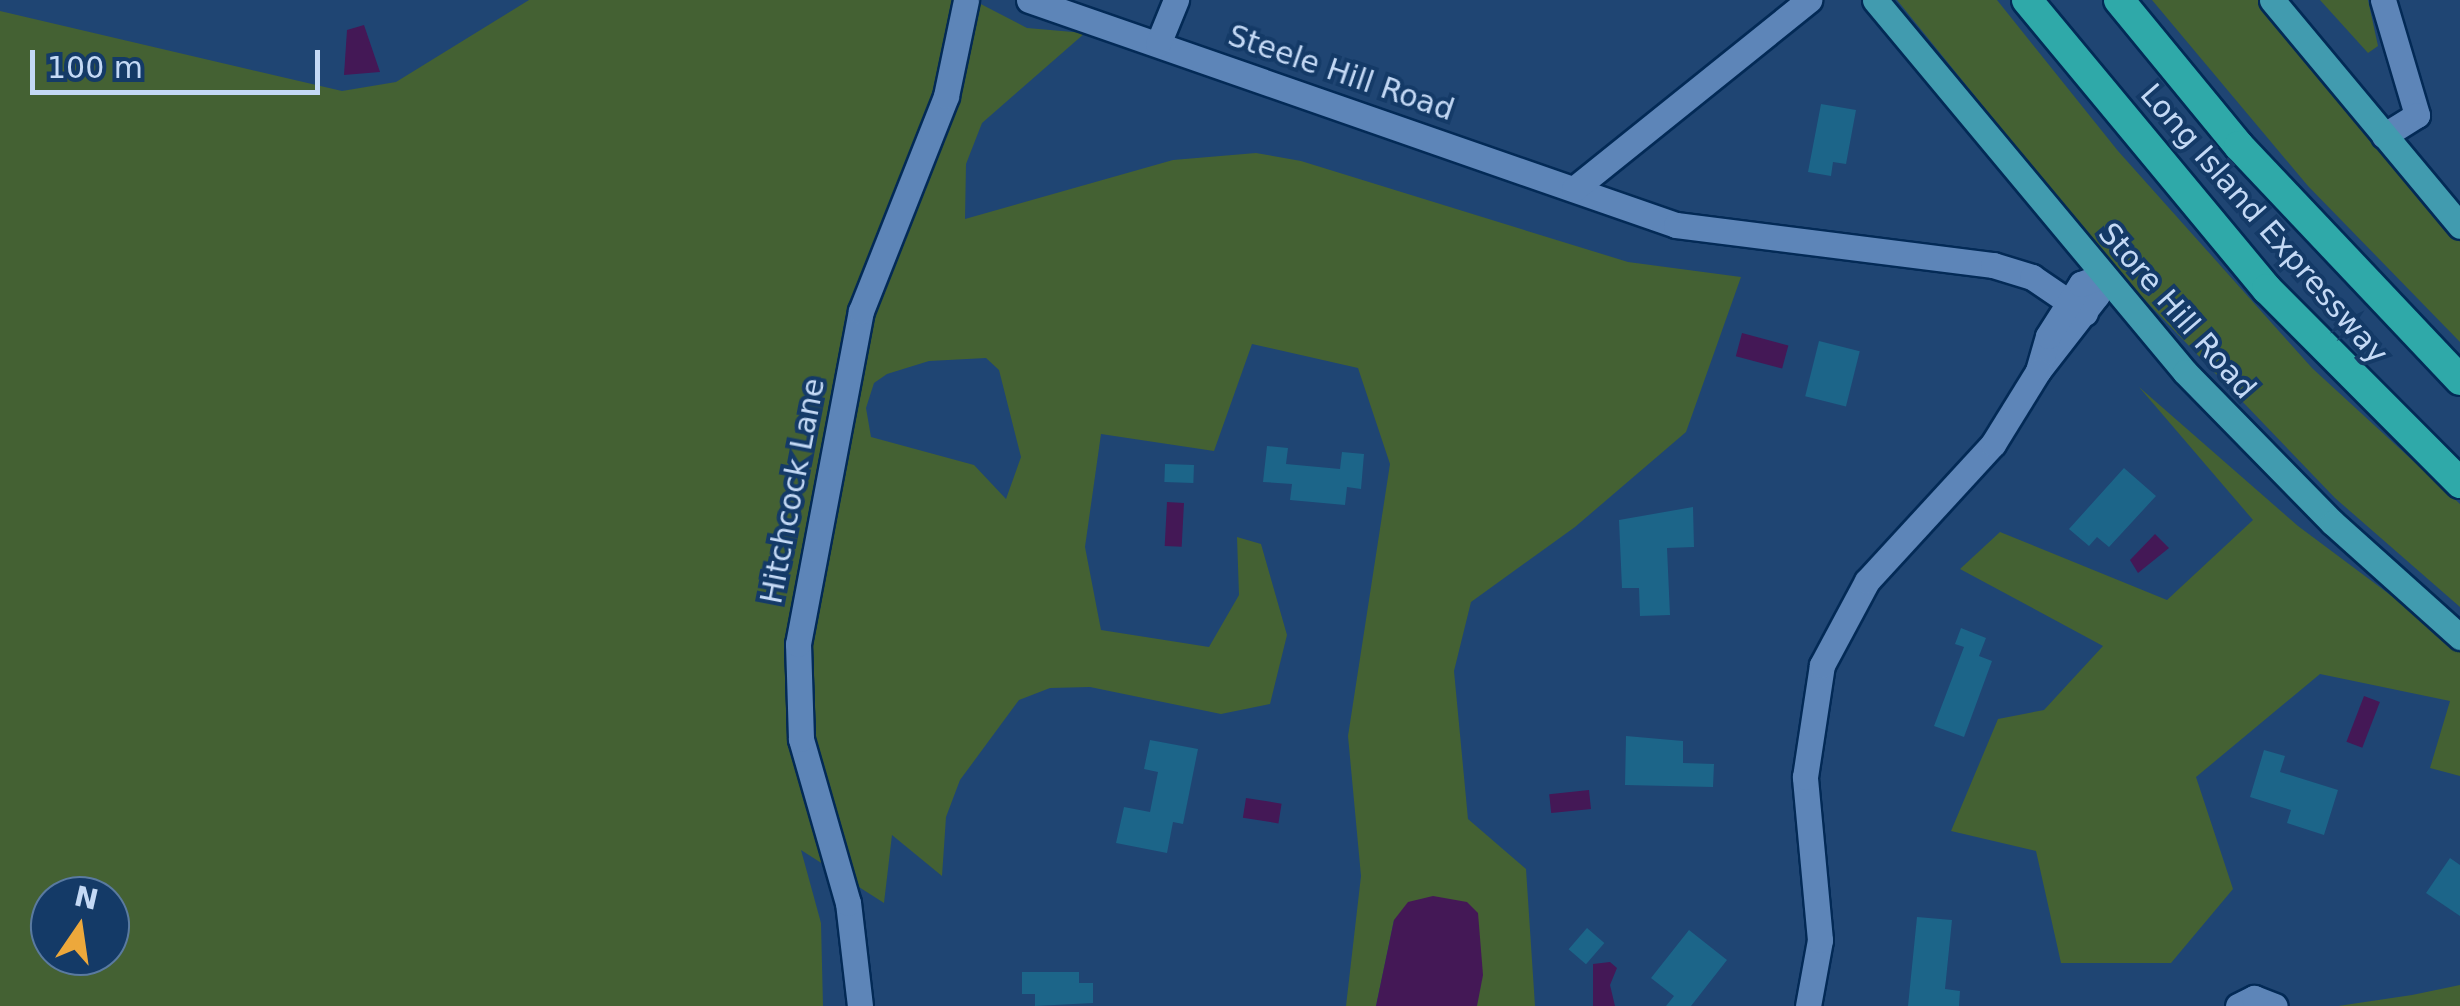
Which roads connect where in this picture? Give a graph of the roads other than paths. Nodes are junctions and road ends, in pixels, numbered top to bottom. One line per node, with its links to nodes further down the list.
1 (966, 0): 19 (street, Hitchcock Lane)
2 (1029, 0): 10 (street, Steele Hill Road)
3 (1176, 0): 10 (street)
4 (1808, 0): 12 (street)
5 (1875, 0): 14 (main road, Store Hill Road)
6 (2027, 0): 17 (highway, Long Island Expressway)
7 (2120, 0): 16 (highway, Long Island Expressway)
8 (2272, 0): 11 (main road)
9 (2383, 0): 11 (street)
10 (1158, 44): 12 (street, Steele Hill Road)
11 (2384, 136): 13 (main road)
12 (1574, 189): 15 (street, Steele Hill Road)
13 (2460, 226)
14 (2102, 276): 15 (street); 18 (main road, Store Hill Road)
15 (2077, 307): 20 (street)
16 (2460, 380)
17 (2460, 483)
18 (2460, 636)
19 (860, 1006)
20 (1808, 1006)
21 (2238, 1006): 22 (street)
22 (2275, 1006)

